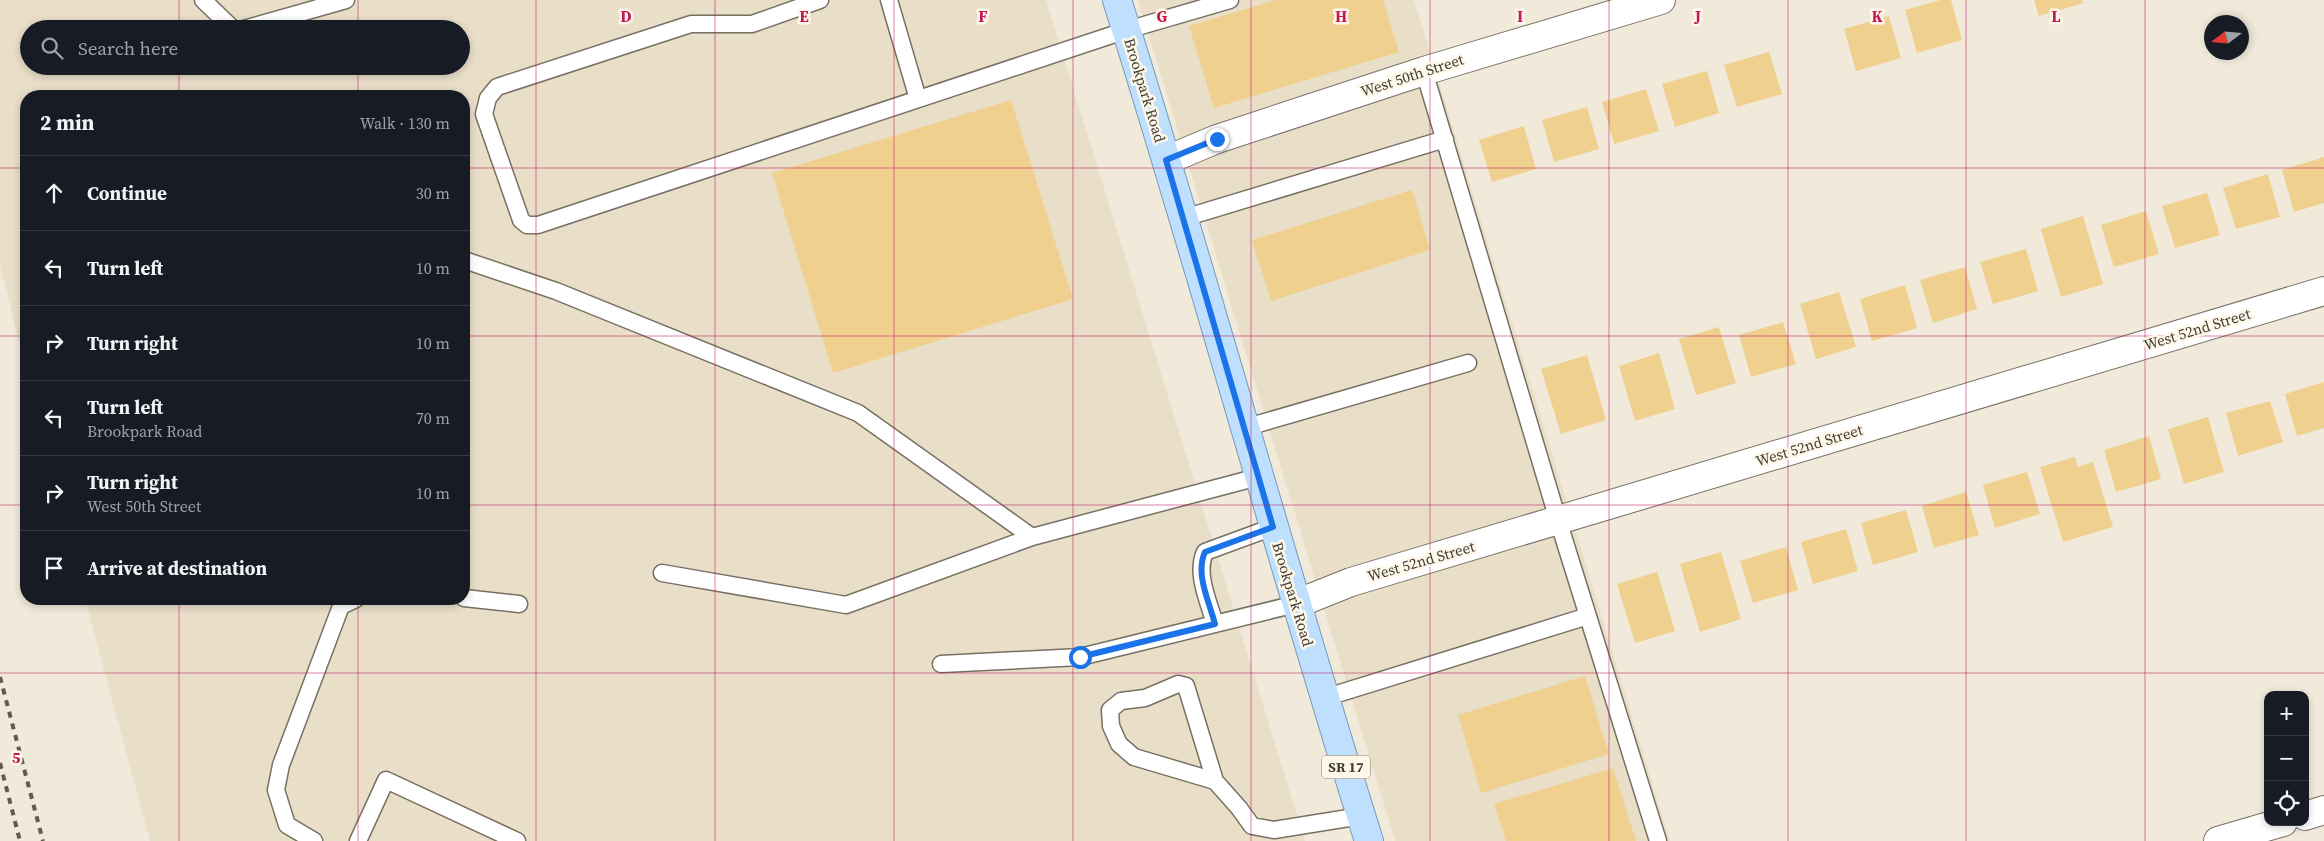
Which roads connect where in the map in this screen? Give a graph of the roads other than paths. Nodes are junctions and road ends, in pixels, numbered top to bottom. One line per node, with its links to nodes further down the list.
1 (203, 0): 8 (lane)
2 (346, 0): 9 (lane)
3 (820, 0): 12 (lane)
4 (889, 0): 12 (lane)
5 (1117, 0): 10 (main road, Brookpark Road / SR 17)
6 (1661, 0): 11 (street, West 50th Street)
7 (1225, 1): 10 (lane)
8 (224, 20)
9 (276, 20)
10 (1127, 30): 12 (lane); 14 (main road, Brookpark Road / SR 17)
11 (1424, 71): 13 (lane); 14 (street, West 50th Street)
12 (918, 99)
13 (1445, 139): 15 (lane); 21 (lane)
14 (1166, 160): 15 (main road, Brookpark Road / SR 17)
15 (1184, 218): 19 (main road, Brookpark Road / SR 17)
16 (470, 262): 23 (lane)
17 (2324, 291): 21 (street, West 52nd Street)
18 (1468, 363): 19 (lane)
19 (1244, 428): 20 (main road, Brookpark Road / SR 17)
20 (1258, 477): 22 (main road, Brookpark Road / SR 17); 23 (lane)
21 (1558, 520): 27 (street, West 52nd Street); 29 (lane)
22 (1273, 527): 27 (main road, Brookpark Road / SR 17); 30 (lane)
23 (1032, 537): 24 (lane)
24 (662, 573)
25 (470, 599): 26 (lane)
26 (519, 604)
27 (1296, 604): 30 (lane); 32 (main road, Brookpark Road / SR 17)
28 (343, 605): 38 (lane)
29 (1588, 616): 32 (lane); 41 (lane)
30 (1215, 624): 31 (lane)
31 (940, 664)
32 (1324, 698): 37 (main road, Brookpark Road / SR 17)
33 (1215, 782): 33 (lane); 37 (lane)
34 (2324, 810): 35 (street)
35 (2309, 815)
36 (2269, 826): 42 (street)
37 (1365, 829)
38 (314, 841)
39 (358, 841): 40 (lane)
40 (517, 841)
41 (1658, 841)
42 (2218, 841)

